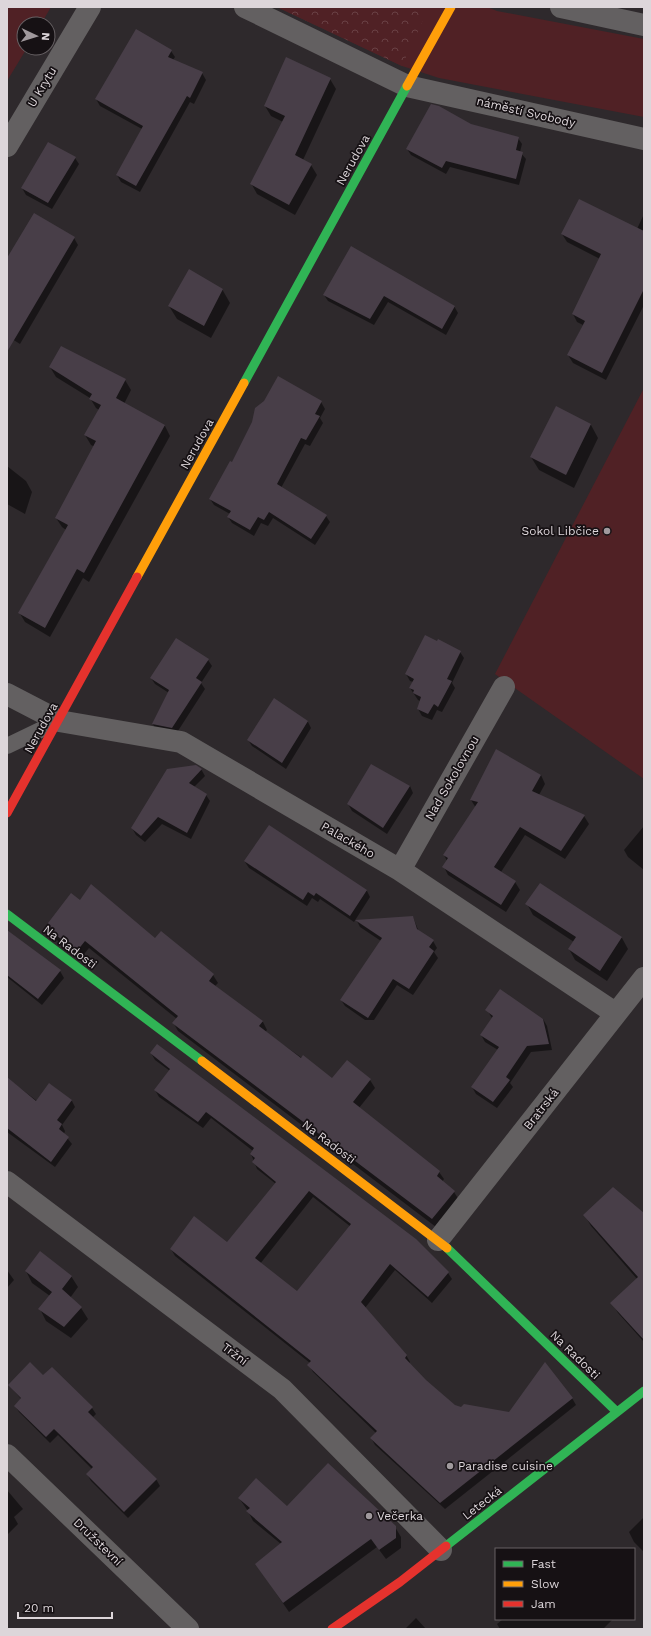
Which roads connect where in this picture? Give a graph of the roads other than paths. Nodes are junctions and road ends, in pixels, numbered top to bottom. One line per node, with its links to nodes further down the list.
1 (90, 7): 8 (street, U Krytu)
2 (245, 7): 6 (street, náměstí Svobody)
3 (451, 7): 6 (street)
4 (561, 7): 5 (street)
5 (644, 25)
6 (407, 86): 7 (street, náměstí Svobody); 11 (street, Nerudova)
7 (644, 139)
8 (7, 146)
9 (504, 686): 14 (street, Nad Sokolovnou)
10 (7, 694): 11 (street)
11 (58, 721): 12 (lane); 13 (street, Nerudova); 14 (street, Palackého)
12 (7, 746)
13 (7, 813)
14 (400, 870): 17 (street, Palackého)
15 (7, 914): 19 (street, Na Radosti)
16 (644, 978): 17 (street, Bratrská)
17 (615, 1013): 19 (street, Bratrská)
18 (7, 1182): 23 (street, Tržní)
19 (438, 1240): 21 (street, Na Radosti)
20 (644, 1391): 21 (street, Letecká)
21 (617, 1412): 23 (street, Letecká)
22 (7, 1455): 25 (street, Družstevní)
23 (441, 1550): 24 (street, Letecká)
24 (349, 1623): 26 (street, Letecká)
25 (188, 1629)
26 (332, 1629)

